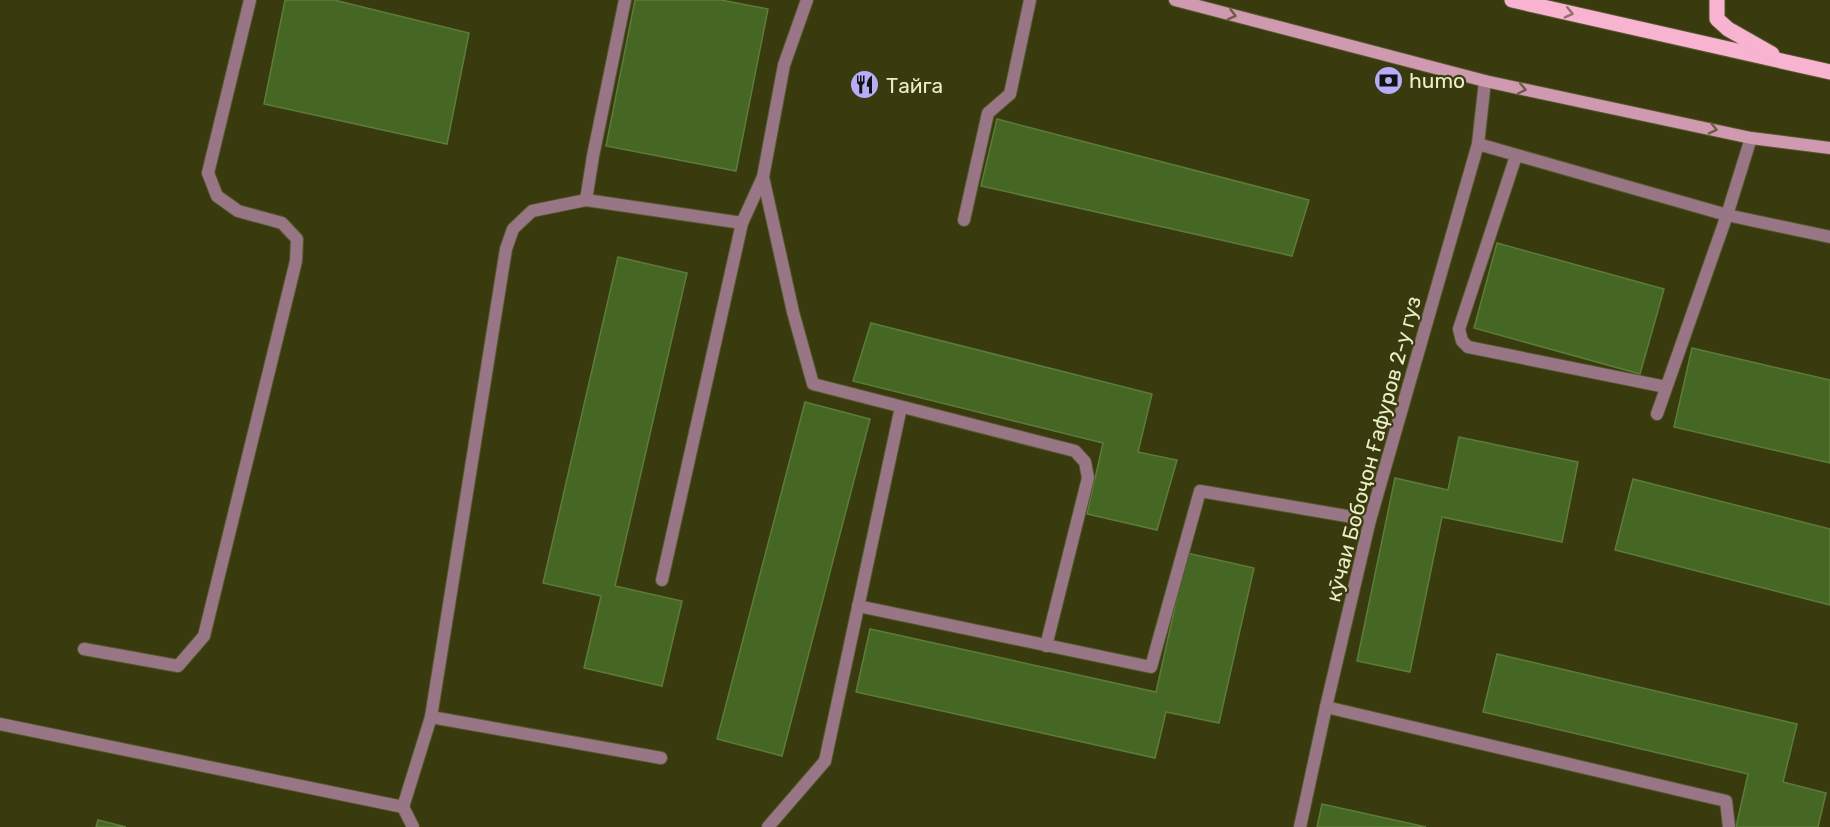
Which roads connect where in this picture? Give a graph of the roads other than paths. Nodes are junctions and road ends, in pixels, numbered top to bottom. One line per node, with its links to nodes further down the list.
1 (250, 0): 28 (street)
2 (625, 0): 16 (street)
3 (807, 0): 15 (street)
4 (1030, 0): 18 (street)
5 (1175, 0): 10 (street, one-way to 10)
6 (1512, 0): 8 (main road, one-way to 8)
7 (1717, 0): 8 (main road)
8 (1787, 62): 9 (main road)
9 (1830, 72)
10 (1485, 81): 11 (street, one-way to 11); 12 (street, кӯчаи Бобоҷон Ғафуров 2-у гуз)
11 (1751, 138): 13 (street); 17 (street)
12 (1478, 144): 14 (street); 24 (street, кӯчаи Бобоҷон Ғафуров 2-у гуз)
13 (1830, 148)
14 (1516, 156): 17 (street); 21 (street)
15 (763, 177): 19 (street); 22 (street)
16 (586, 200): 19 (street); 30 (street)
17 (1727, 216): 20 (street); 21 (street)
18 (964, 220)
19 (742, 223): 25 (street)
20 (1830, 237)
21 (1666, 387): 23 (street)
22 (901, 406): 26 (street); 27 (street)
23 (1657, 414)
24 (1370, 520): 27 (street); 29 (street, кӯчаи Бобоҷон Ғафуров 2-у гуз)
25 (662, 580)
26 (858, 606): 27 (street); 35 (street)
27 (1046, 646)
28 (84, 649)
29 (1326, 707): 36 (street, кӯчаи Бобоҷон Ғафуров 2-у гуз); 37 (street)
30 (431, 717): 32 (street); 33 (street)
31 (0, 724): 33 (street)
32 (662, 758)
33 (404, 807): 34 (street)
34 (413, 827)
35 (768, 827)
36 (1300, 827)
37 (1729, 827)

